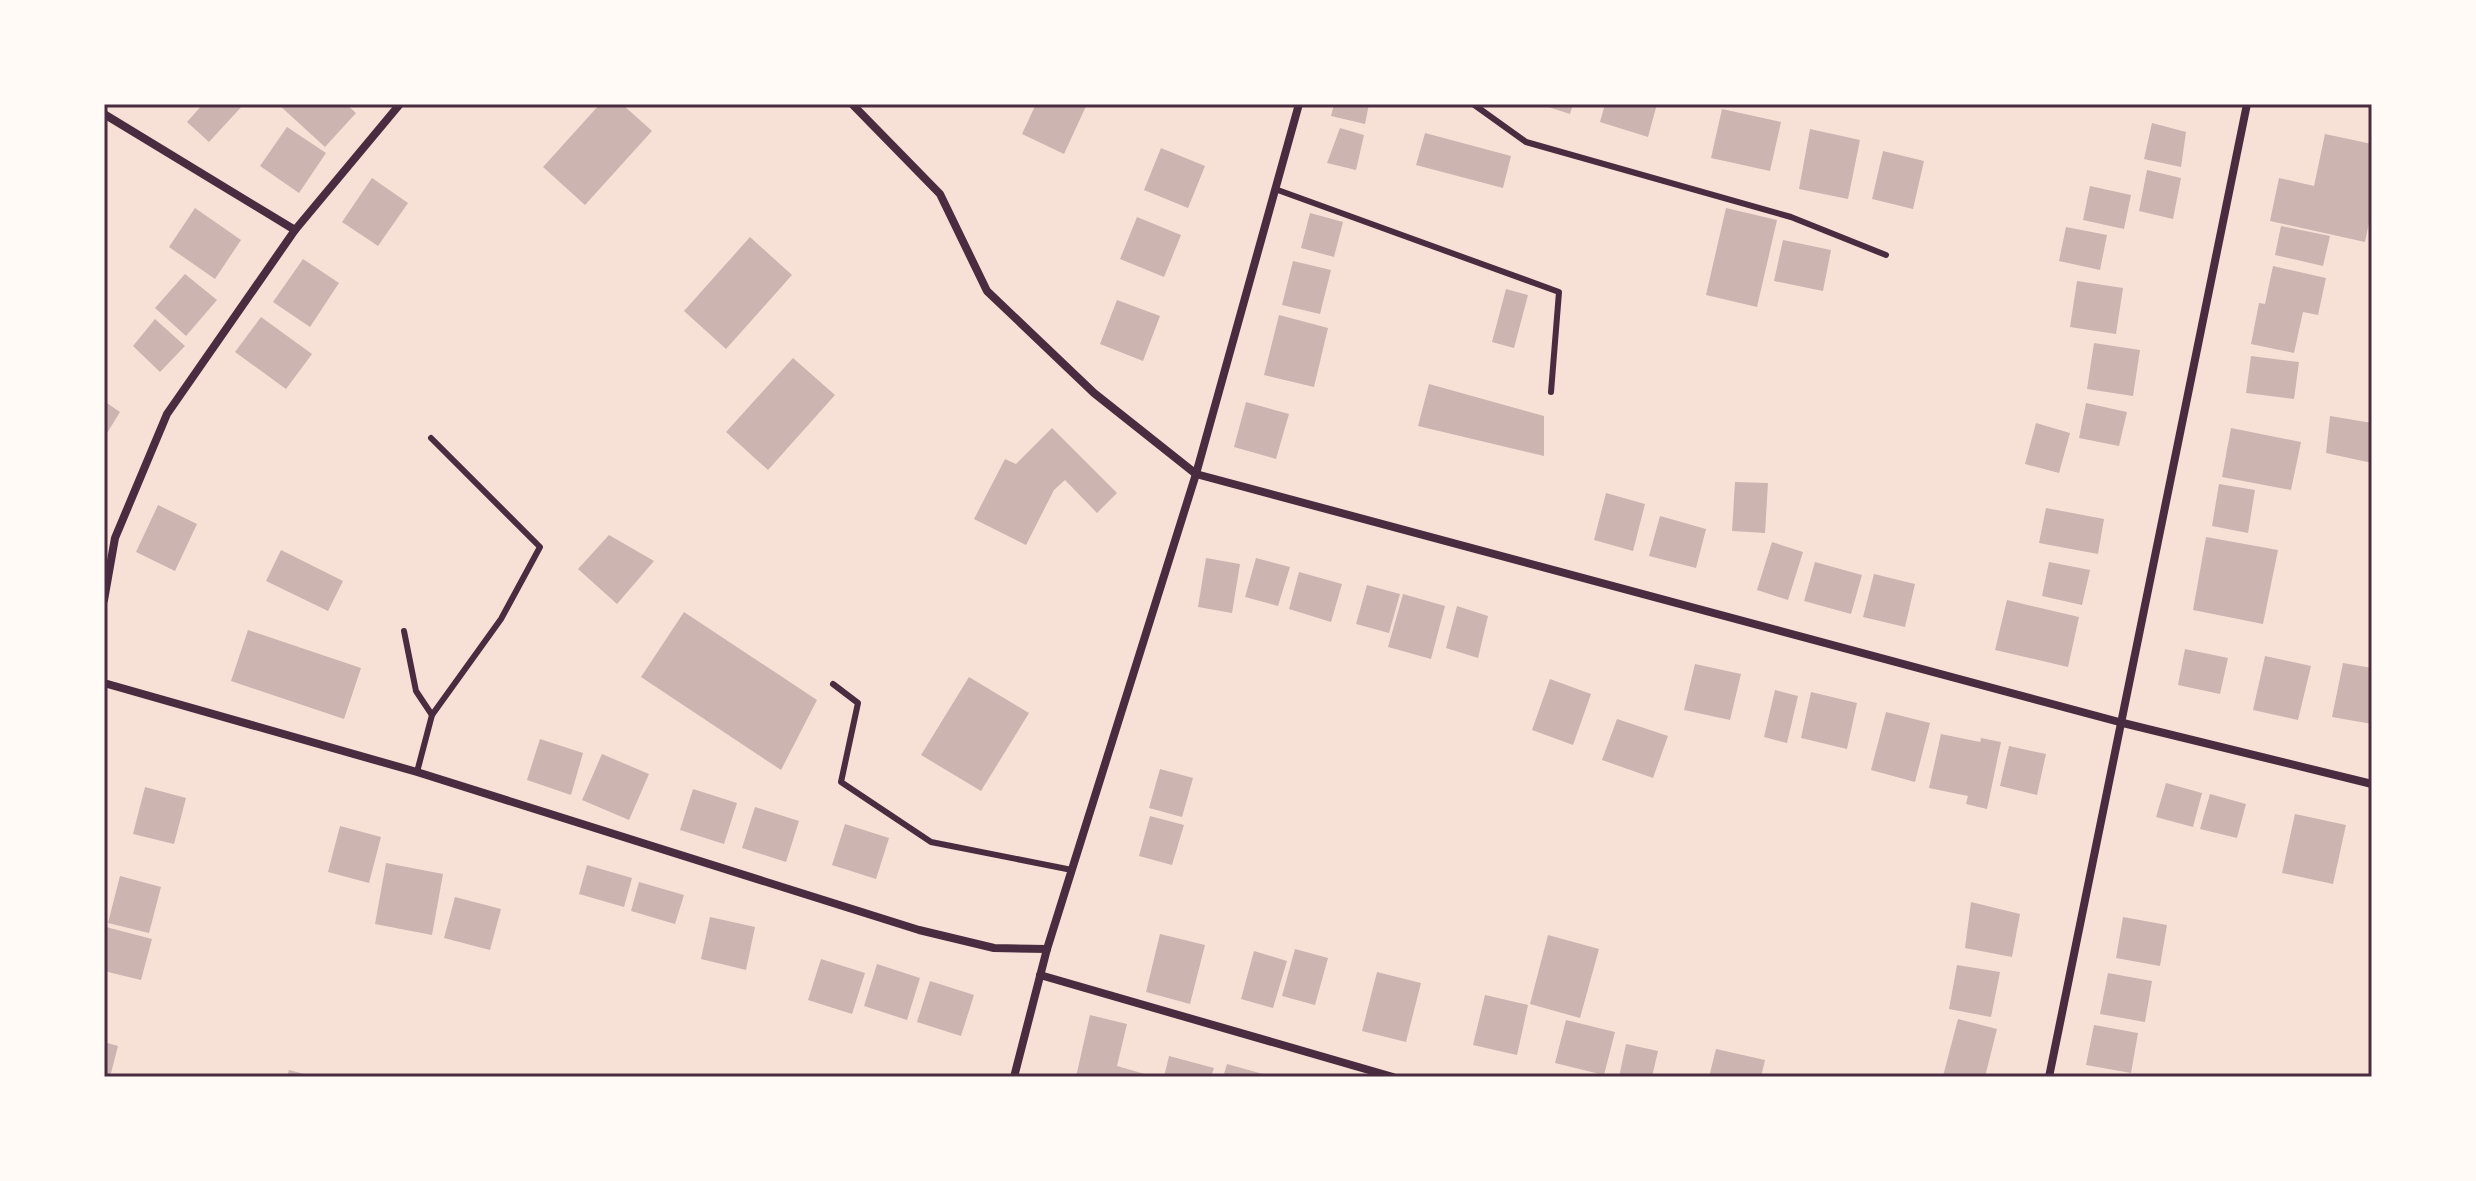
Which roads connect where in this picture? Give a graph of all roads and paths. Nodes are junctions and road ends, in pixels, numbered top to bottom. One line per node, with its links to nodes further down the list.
1 (400, 104): 8 (street)
2 (852, 104): 12 (street)
3 (1299, 104): 7 (street)
4 (1473, 104): 9 (lane)
5 (2247, 104): 18 (street)
6 (104, 114): 8 (street)
7 (1275, 189): 10 (lane); 12 (street)
8 (295, 230): 13 (street)
9 (1886, 255)
10 (1551, 392)
11 (431, 438): 17 (lane)
12 (1196, 474): 18 (street); 21 (street)
13 (104, 600)
14 (404, 631): 17 (lane)
15 (104, 683): 19 (street)
16 (833, 684): 21 (lane)
17 (432, 715): 19 (lane)
18 (2123, 723): 20 (street); 26 (street)
19 (417, 772): 22 (street)
20 (2372, 784)
21 (1072, 870): 22 (street)
22 (1047, 949): 23 (street)
23 (1040, 975): 24 (street); 25 (street)
24 (1014, 1077)
25 (1393, 1077)
26 (2049, 1077)

